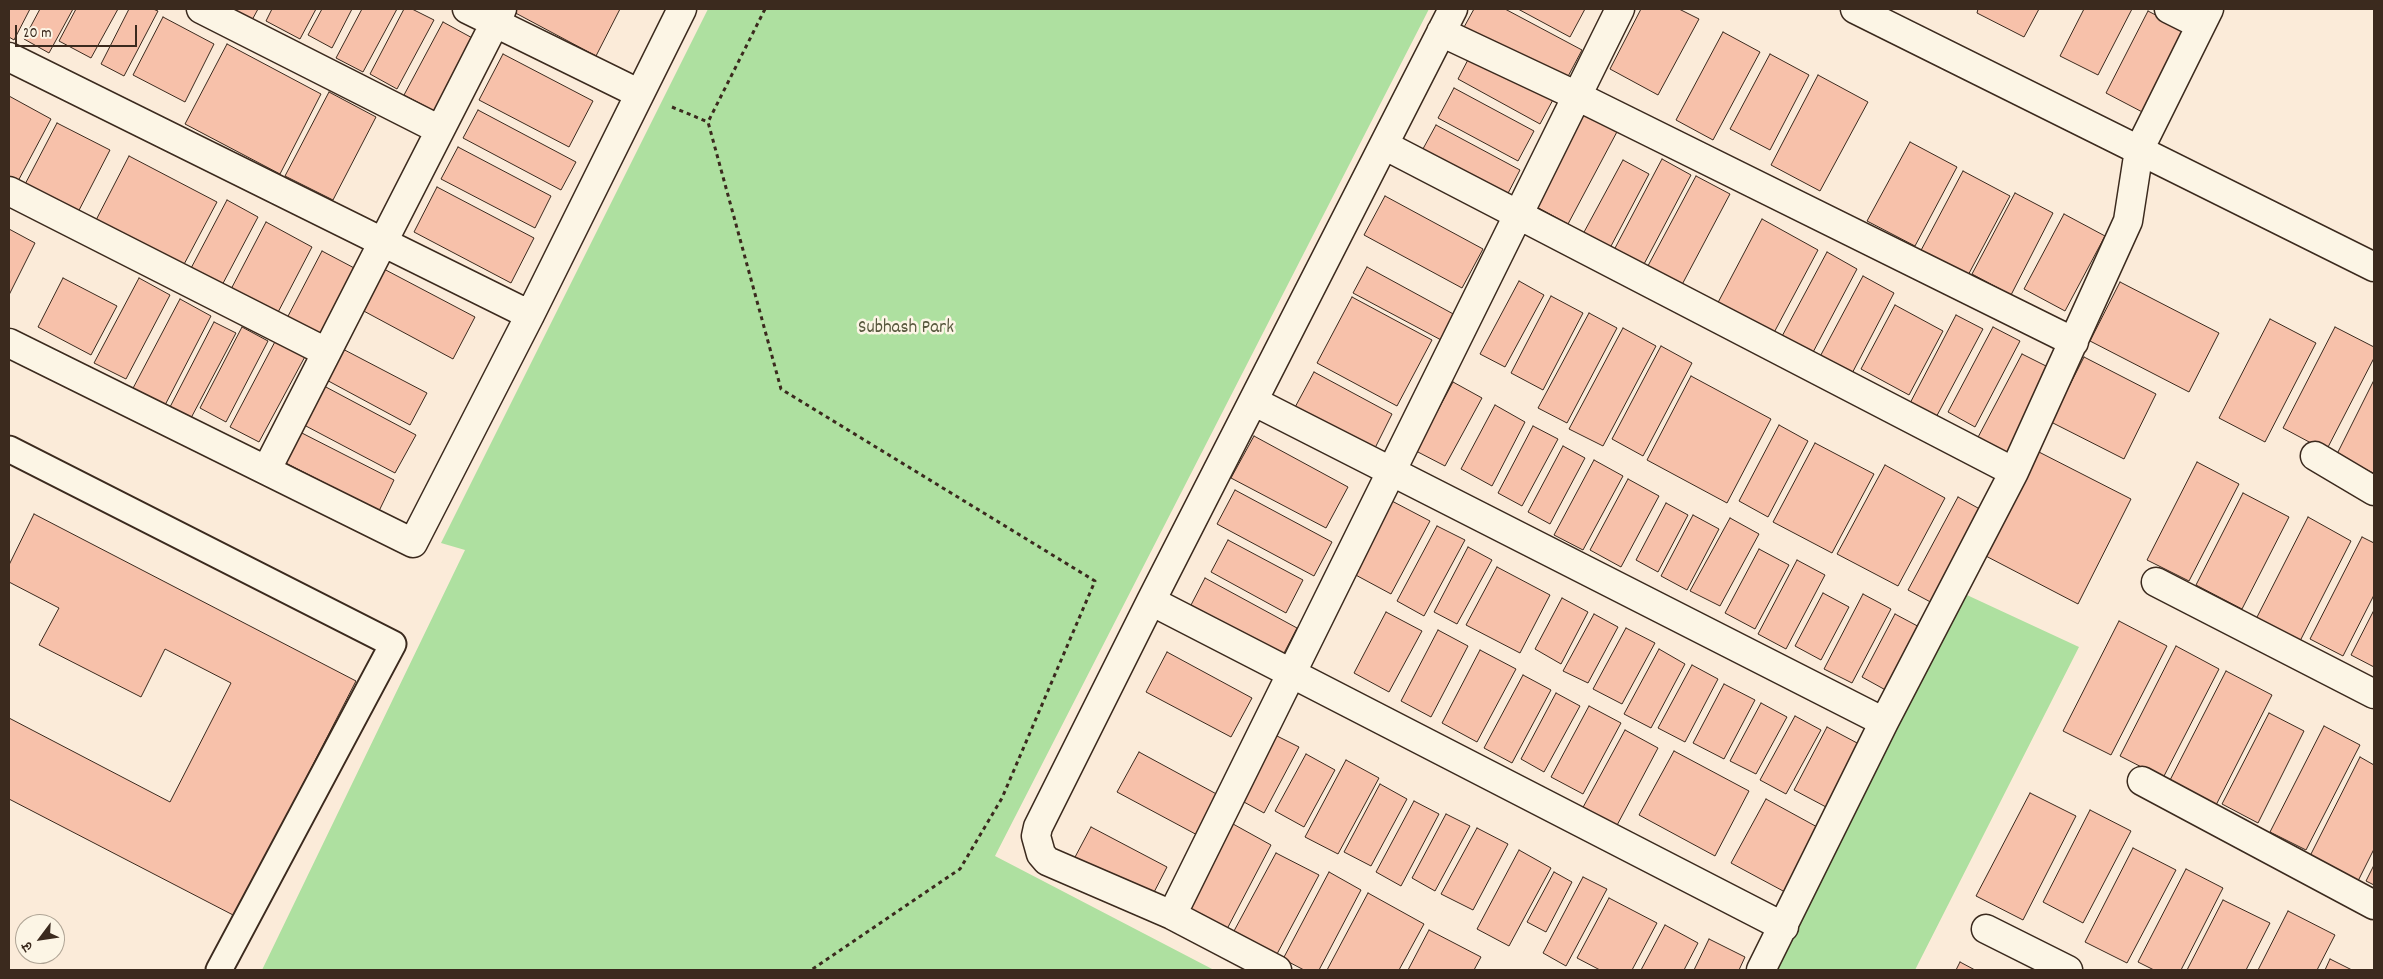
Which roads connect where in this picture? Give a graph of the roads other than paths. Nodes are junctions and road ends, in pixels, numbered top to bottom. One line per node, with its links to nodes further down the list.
1 (201, 9): 13 (street)
2 (467, 9): 7 (street)
3 (682, 9): 11 (street)
4 (1620, 9): 12 (street)
5 (2169, 9): 8 (street)
6 (1872, 13): 15 (street)
7 (499, 16): 11 (street); 13 (street)
8 (2205, 17): 15 (street)
9 (1447, 20): 12 (street); 14 (street)
10 (9, 57): 18 (street)
11 (638, 93): 20 (street)
12 (1577, 96): 17 (street); 22 (street)
13 (440, 130): 18 (street)
14 (1384, 145): 17 (street); 24 (street)
15 (2139, 150): 19 (street); 22 (street)
16 (9, 191): 23 (street)
17 (1518, 216): 28 (street); 29 (street)
18 (383, 242): 20 (street); 23 (street)
19 (2374, 267)
20 (530, 315): 27 (street)
21 (9, 342): 27 (street)
22 (2074, 342): 29 (street)
23 (326, 352): 27 (street)
24 (1253, 401): 28 (street); 32 (street)
25 (9, 449): 41 (lane)
26 (2315, 456): 30 (street)
27 (266, 469)
28 (1392, 470): 33 (street); 35 (street)
29 (2014, 472): 35 (street)
30 (2374, 491)
31 (2156, 582): 34 (street)
32 (1151, 601): 33 (street); 38 (street)
33 (1291, 675): 38 (street); 39 (street)
34 (2374, 694)
35 (1884, 722): 39 (street)
36 (2142, 781): 37 (street)
37 (2374, 905)
38 (1172, 915): 42 (street)
39 (1784, 927): 43 (street)
40 (1986, 929): 44 (street)
41 (219, 970)
42 (1277, 970)
43 (1761, 970)
44 (2068, 970)

